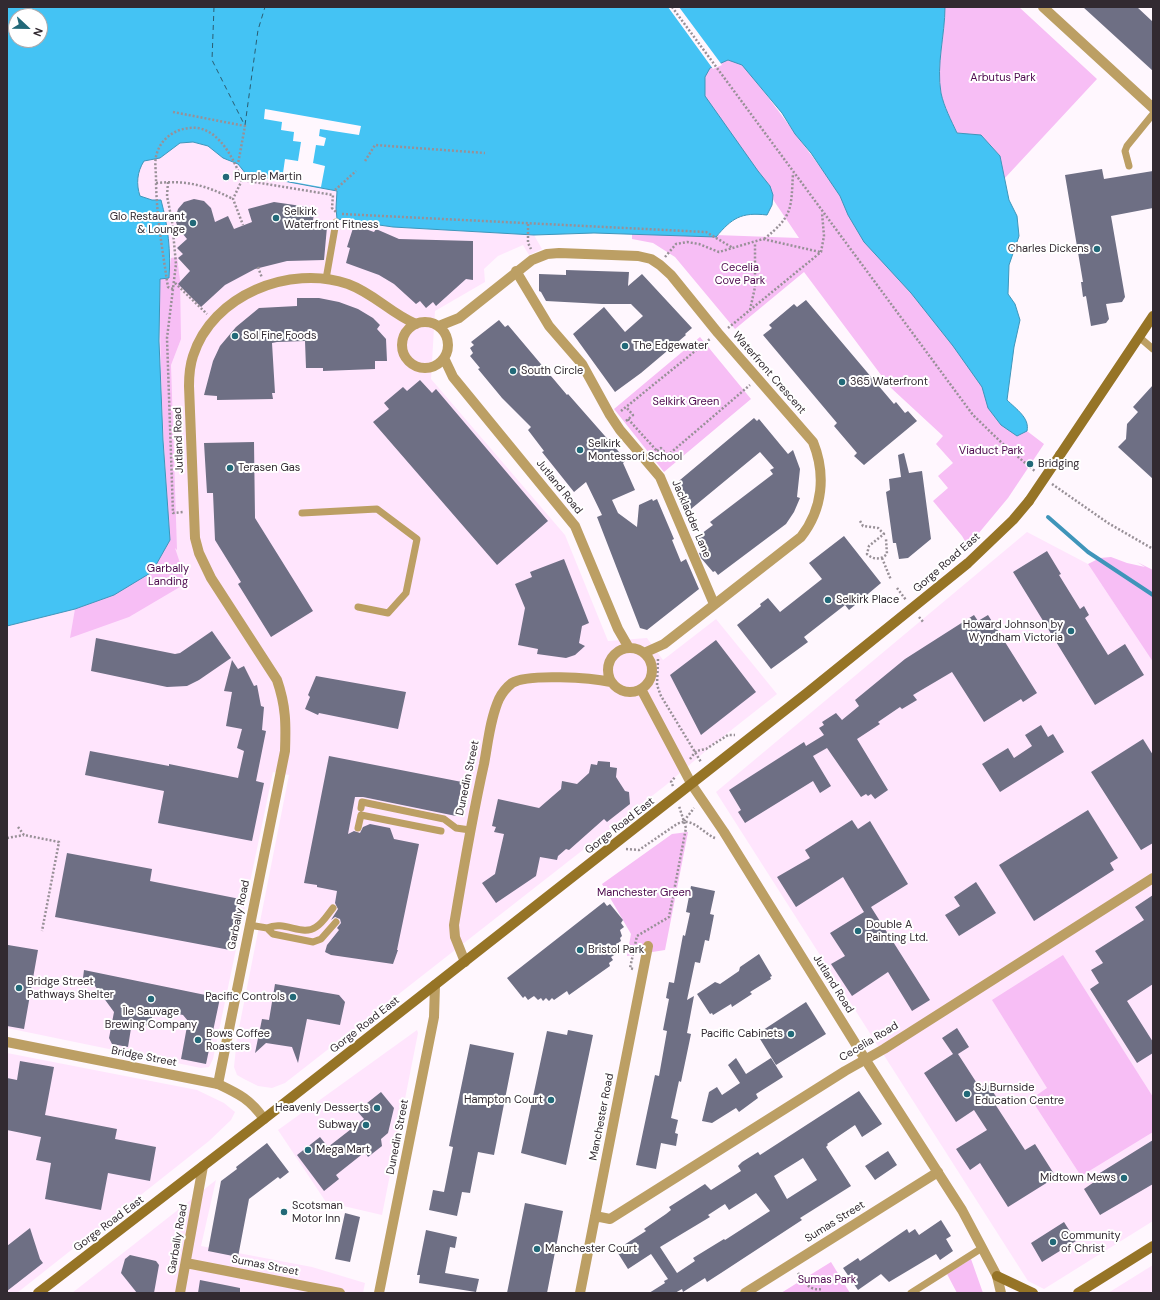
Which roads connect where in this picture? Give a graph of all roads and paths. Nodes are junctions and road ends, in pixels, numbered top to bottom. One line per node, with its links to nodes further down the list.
1 (672, 7): 11 (path)
2 (1043, 7): 3 (street)
3 (1153, 108)
4 (173, 112): 8 (path)
5 (1153, 114): 9 (lane)
6 (485, 153): 7 (path)
7 (365, 162)
8 (238, 164)
9 (1129, 166)
10 (356, 171): 15 (path)
11 (793, 173): 17 (path); 21 (path)
12 (242, 180): 14 (path); 16 (path); 19 (path)
13 (168, 182): 14 (path); 16 (path); 29 (path)
14 (156, 183): 30 (path)
15 (335, 190)
16 (233, 199): 20 (path)
17 (822, 213): 25 (path); 56 (path)
18 (336, 222): 28 (lane)
19 (528, 224): 23 (path); 24 (path)
20 (243, 225)
21 (764, 239): 22 (path); 25 (path)
22 (755, 243): 23 (path); 31 (path)
23 (733, 248): 26 (path)
24 (531, 250)
25 (821, 252): 31 (path)
26 (660, 265): 27 (street, Waterfront Crescent); 40 (street, Waterfront Crescent)
27 (516, 271): 34 (street, Waterfront Crescent); 65 (street, Jackladder Lane)
28 (326, 279): 33 (street, Jutland Road); 35 (street, Jutland Road)
29 (174, 282): 30 (path); 35 (path)
30 (173, 288): 58 (path)
31 (750, 311): 38 (path)
32 (1153, 316): 42 (main road, Gorge Road East)
33 (400, 317): 36 (street, Jutland Road); 39 (street, Jutland Road)
34 (459, 318): 37 (street, Waterfront Crescent); 41 (street, Waterfront Crescent)
35 (214, 321): 77 (street, Jutland Road)
36 (416, 324): 37 (street); 39 (street)
37 (439, 326): 41 (street)
38 (730, 327)
39 (406, 332): 45 (street)
40 (718, 334): 47 (street, Waterfront Crescent); 48 (path)
41 (447, 337): 44 (street)
42 (1139, 337): 43 (lane); 76 (main road, Gorge Road East, bridge)
43 (1153, 349)
44 (444, 358): 45 (street); 46 (street, Jutland Road)
45 (434, 366): 46 (street, Jutland Road)
46 (453, 377): 67 (street, Jutland Road)
47 (758, 379): 54 (path); 65 (street, Waterfront Crescent)
48 (626, 407): 49 (path); 51 (path)
49 (618, 414)
50 (622, 418): 51 (path)
51 (628, 419): 52 (path)
52 (657, 451): 53 (path); 54 (path)
53 (654, 454)
54 (667, 455): 55 (path)
55 (657, 458)
56 (1037, 473)
57 (1048, 481): 62 (path)
58 (176, 512)
59 (302, 513): 66 (lane)
60 (860, 521): 63 (path)
61 (886, 539): 63 (path)
62 (1153, 549)
63 (882, 558): 64 (path)
64 (891, 580)
65 (714, 604): 68 (street, Waterfront Crescent)
66 (358, 608)
67 (618, 629): 69 (street, Jutland Road); 70 (street, Jutland Road)
68 (664, 644): 71 (street, Waterfront Crescent); 78 (path)
69 (629, 648): 70 (street); 71 (street)
70 (618, 651): 72 (street)
71 (644, 653): 75 (street)
72 (608, 670): 73 (street, Dunedin Street); 74 (street)
73 (592, 678): 74 (street, Dunedin Street); 88 (street, Dunedin Street)
74 (611, 682): 75 (street)
75 (641, 689): 81 (street, Jutland Road)
76 (758, 732): 78 (path); 81 (main road, Gorge Road East)
77 (285, 751): 98 (street, Garbally Road)
78 (696, 751): 79 (path); 80 (path)
79 (691, 758)
80 (700, 759)
81 (692, 785): 92 (street, Jutland Road); 93 (main road, Gorge Road East)
82 (361, 808): 88 (lane)
83 (682, 814): 85 (path)
84 (689, 814): 85 (path)
85 (684, 821): 92 (path); 93 (path); 96 (path)
86 (18, 827): 90 (path)
87 (358, 828): 89 (lane)
88 (470, 830): 102 (street, Dunedin Street)
89 (441, 831)
90 (24, 835): 91 (path); 100 (path)
91 (7, 838)
92 (731, 843): 105 (street, Jutland Road)
93 (611, 848): 102 (main road, Gorge Road East)
94 (1153, 878): 105 (street, Cecelia Road)
95 (333, 908): 99 (lane)
96 (669, 917)
97 (336, 922): 99 (lane)
98 (249, 925): 99 (lane); 106 (street, Garbally Road)
99 (268, 928)
100 (42, 931)
101 (648, 946): 110 (street, Manchester Road)
102 (465, 962): 103 (main road, Gorge Road East)
103 (435, 986): 107 (main road, Gorge Road East); 120 (street, Dunedin Street)
104 (7, 1042): 106 (street, Bridge Street)
105 (865, 1059): 109 (street, Jutland Road); 110 (street, Cecelia Road)
106 (218, 1084): 107 (street, Bridge Street)
107 (264, 1119): 108 (main road, Gorge Road East)
108 (203, 1166): 113 (street, Garbally Road); 117 (main road, Gorge Road East)
109 (938, 1172): 112 (street, Jutland Road); 122 (street, Sumas Street)
110 (595, 1216): 121 (street, Manchester Road)
111 (1153, 1246): 126 (main road)
112 (982, 1248): 115 (street, Jutland Road); 123 (lane)
113 (186, 1262): 118 (street, Garbally Road); 119 (street, Sumas Street)
114 (798, 1273): 116 (path)
115 (997, 1276): 124 (street, Jutland Road); 125 (main road)
116 (823, 1289)
117 (38, 1293)
118 (180, 1293)
119 (340, 1293)
120 (379, 1293)
121 (580, 1293)
122 (745, 1293)
123 (911, 1293)
124 (1000, 1293)
125 (1033, 1293)
126 (1078, 1293)

